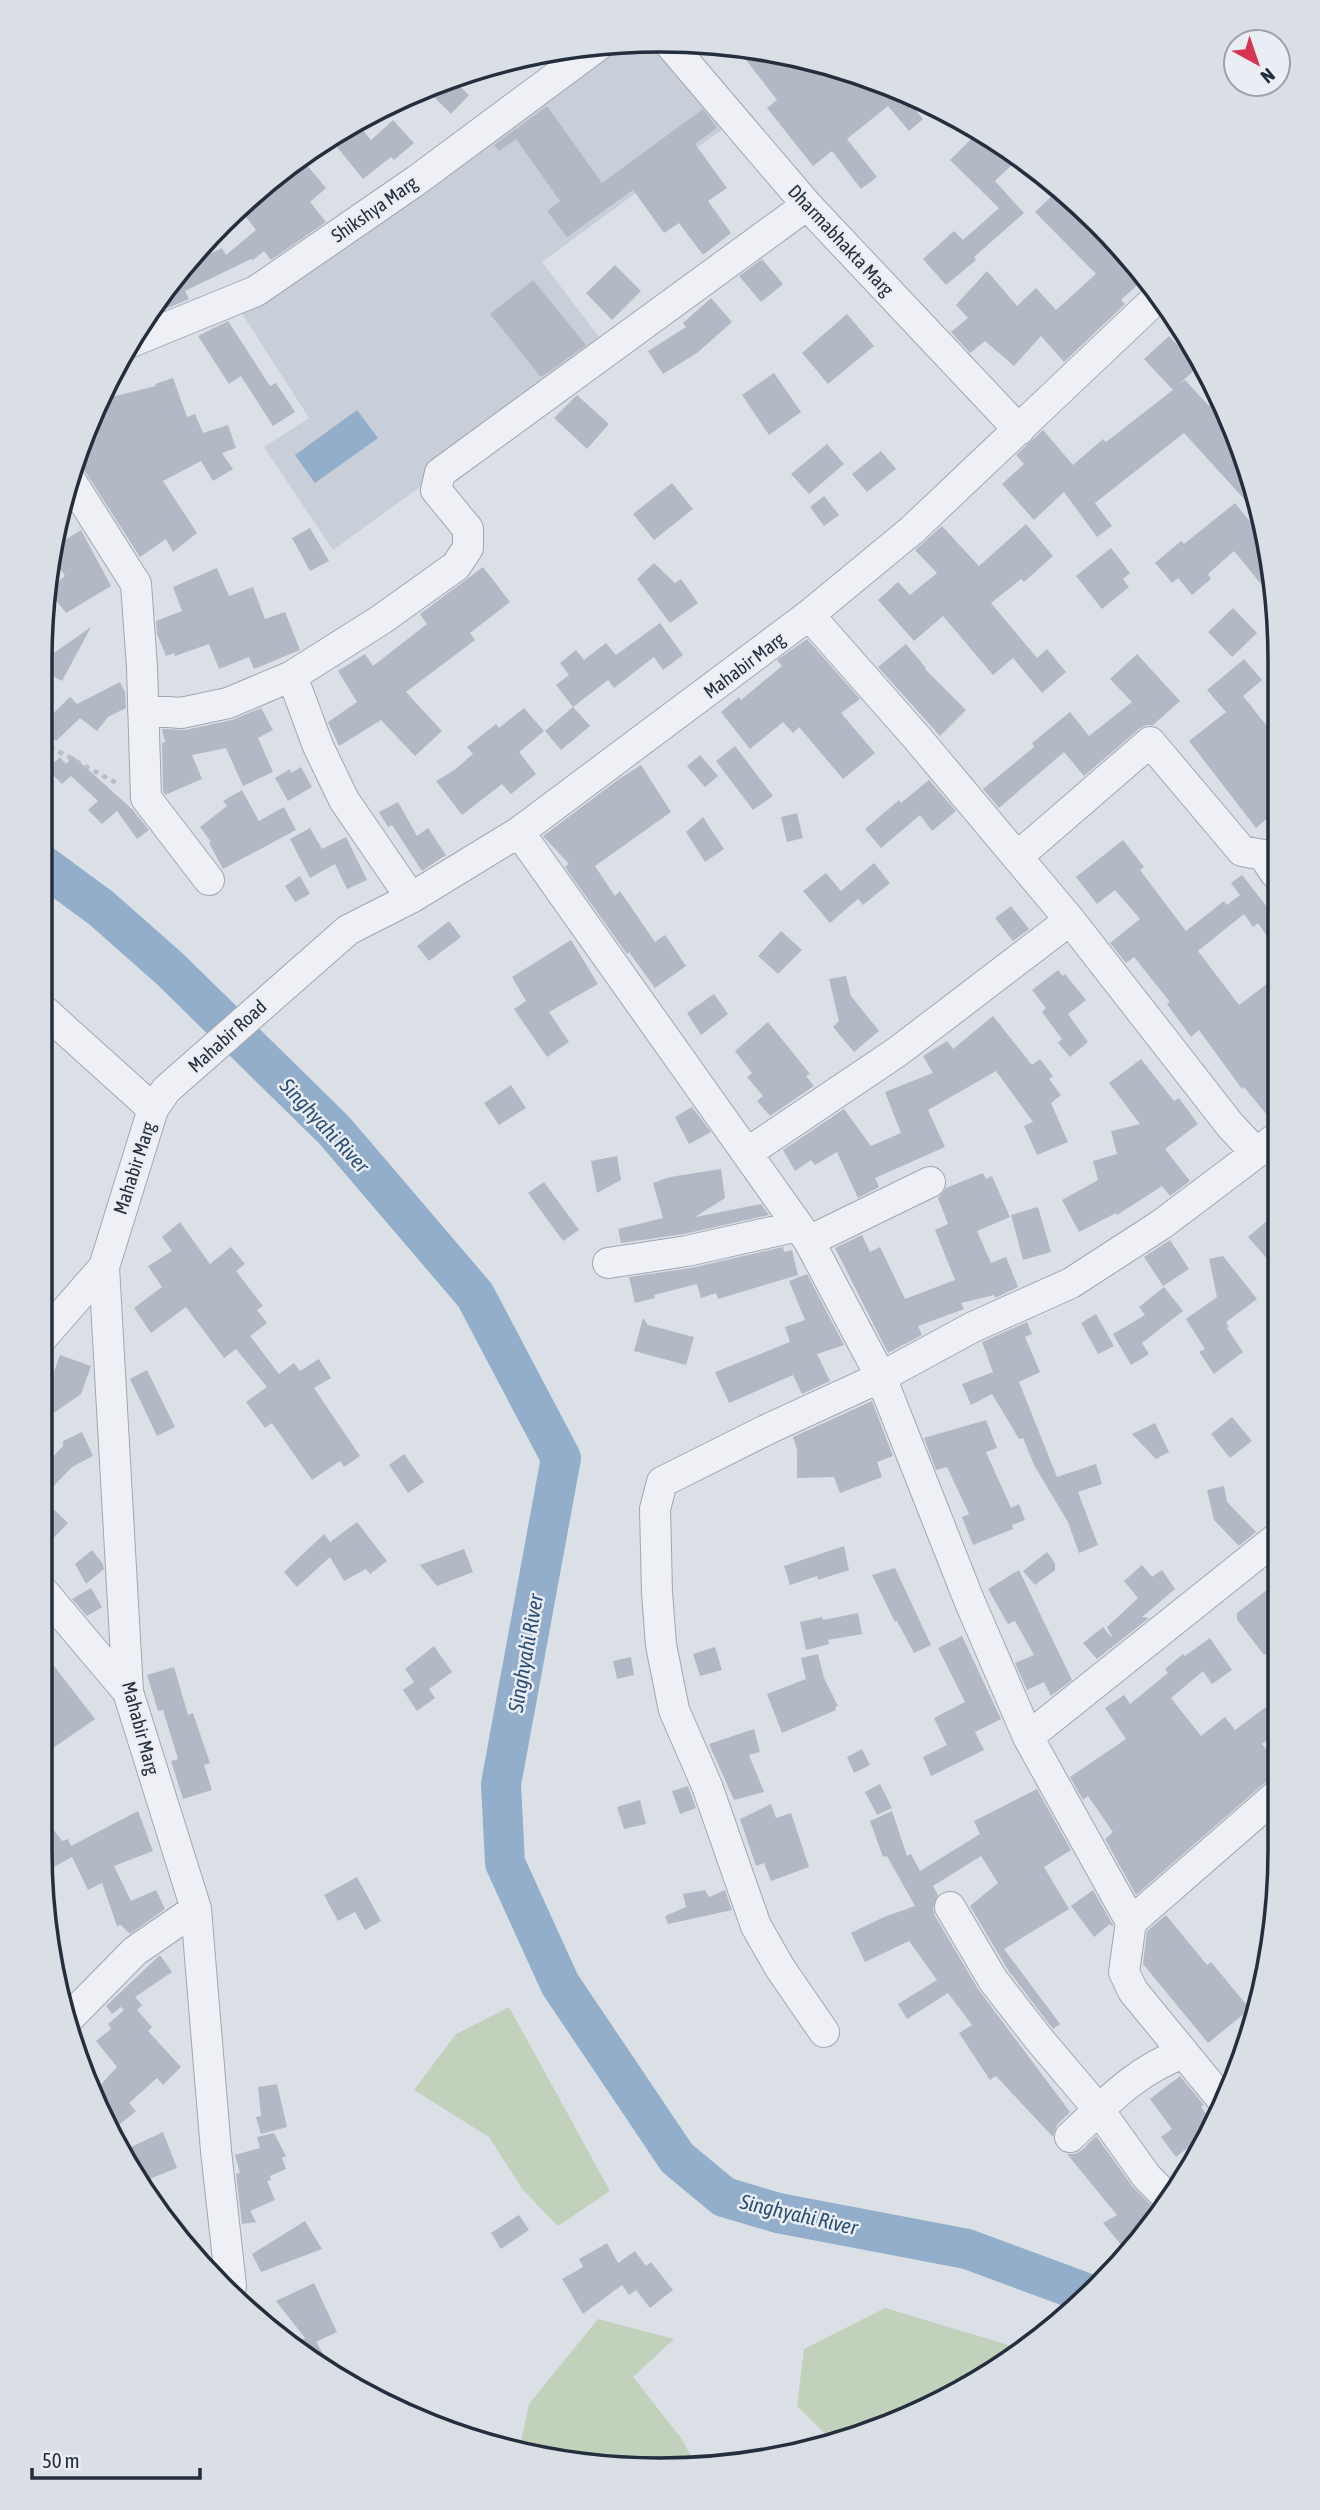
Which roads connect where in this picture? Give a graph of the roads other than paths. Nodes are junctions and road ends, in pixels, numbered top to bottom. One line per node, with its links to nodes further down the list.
1 (677, 53): 3 (street, Dharmabhakta Marg)
2 (582, 58): 5 (street, Shikshya Marg)
3 (807, 205): 6 (street, Dharmabhakta Marg); 9 (street)
4 (1156, 309): 6 (street, Mahabir Marg)
5 (147, 336)
6 (1019, 430): 8 (street, Mahabir Marg)
7 (77, 491): 10 (street)
8 (809, 615): 11 (street, Mahabir Marg); 12 (street)
9 (292, 676): 10 (street); 15 (street)
10 (143, 710): 14 (street)
11 (519, 832): 15 (street, Mahabir Marg); 21 (street)
12 (1017, 857): 13 (street); 16 (street)
13 (1268, 862)
14 (209, 880)
15 (411, 898): 17 (street, Mahabir Marg)
16 (1070, 920): 20 (street); 21 (street)
17 (288, 981): 19 (street, Mahabir Road)
18 (52, 1016): 19 (street)
19 (160, 1099): 25 (street, Mahabir Marg)
20 (1266, 1146): 27 (street)
21 (747, 1153): 23 (street)
22 (930, 1182): 23 (street)
23 (804, 1233): 24 (street); 27 (street)
24 (608, 1262)
25 (104, 1268): 26 (street); 30 (street, Mahabir Marg)
26 (52, 1327)
27 (881, 1377): 31 (street); 37 (street)
28 (1268, 1545): 31 (street)
29 (52, 1602): 30 (street)
30 (128, 1692): 34 (street, Mahabir Marg)
31 (1028, 1737): 35 (street)
32 (1268, 1803): 35 (street)
33 (950, 1907): 40 (street)
34 (196, 1909): 36 (street); 43 (street, Mahabir Marg)
35 (1131, 1922): 38 (street)
36 (75, 2012)
37 (824, 2032)
38 (1184, 2053): 39 (street); 40 (street)
39 (1216, 2093)
40 (1098, 2110): 41 (street); 42 (street)
41 (1070, 2137)
42 (1162, 2192)
43 (230, 2280)

